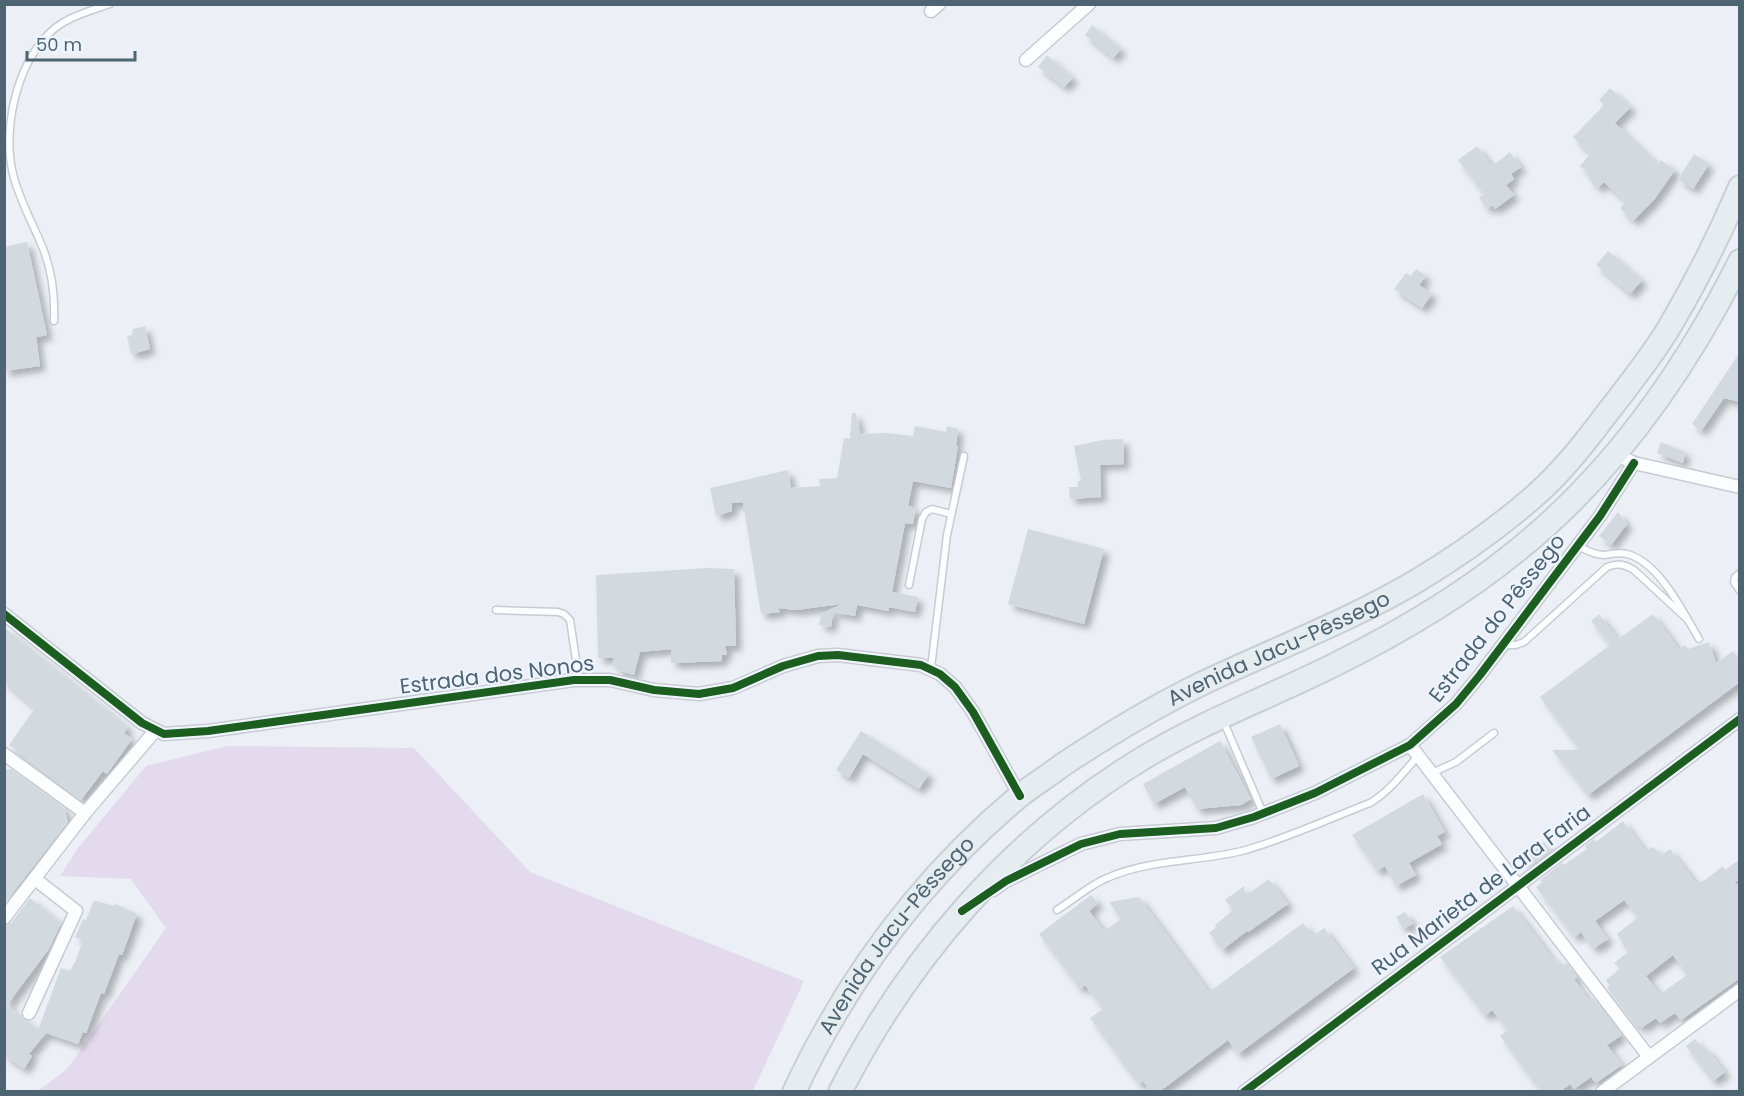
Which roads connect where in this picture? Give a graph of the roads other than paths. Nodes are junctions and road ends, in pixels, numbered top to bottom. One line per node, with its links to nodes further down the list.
1 (110, 4): 6 (lane)
2 (1089, 4): 3 (street)
3 (1026, 60)
4 (1740, 187): 30 (highway, Avenida Jacu-Pêssego)
5 (1740, 261): 8 (highway, Avenida Jacu-Pêssego)
6 (54, 321)
7 (964, 456): 10 (lane)
8 (1624, 458): 9 (street); 11 (street, Estrada do Pêssego); 22 (highway, Avenida Jacu-Pêssego)
9 (1740, 487)
10 (951, 514): 13 (lane); 20 (lane)
11 (1578, 546): 17 (lane); 19 (street, Estrada do Pêssego)
12 (1740, 573): 14 (lane)
13 (909, 585)
14 (1740, 591)
15 (496, 610): 21 (lane)
16 (4, 614): 24 (street)
17 (1687, 619): 18 (lane); 19 (lane)
18 (1699, 639)
19 (1502, 645): 26 (street, Estrada do Pêssego)
20 (931, 668): 21 (street, Estrada dos Nonos); 30 (street, Estrada dos Nonos)
21 (579, 680): 24 (street, Estrada dos Nonos)
22 (1222, 717): 32 (lane); 36 (highway, Avenida Jacu-Pêssego)
23 (1740, 719): 34 (street, Rua Marieta de Lara Faria)
24 (155, 731): 31 (street)
25 (1494, 733): 29 (lane)
26 (1410, 745): 28 (street); 32 (street, Estrada do Pêssego)
27 (4, 754): 31 (street)
28 (1419, 756): 29 (street); 35 (lane)
29 (1432, 773): 34 (street)
30 (1020, 795): 41 (highway, Avenida Jacu-Pêssego)
31 (85, 813): 33 (street)
32 (1263, 814): 36 (street, Estrada do Pêssego)
33 (34, 879): 37 (street); 39 (street)
34 (1518, 884): 40 (street); 43 (street, Rua Marieta de Lara Faria)
35 (1057, 910)
36 (962, 911): 42 (highway, Avenida Jacu-Pêssego)
37 (4, 918)
38 (1740, 990): 40 (street)
39 (29, 1013)
40 (1649, 1057): 44 (street)
41 (794, 1092)
42 (840, 1092)
43 (1244, 1092)
44 (1602, 1092)

